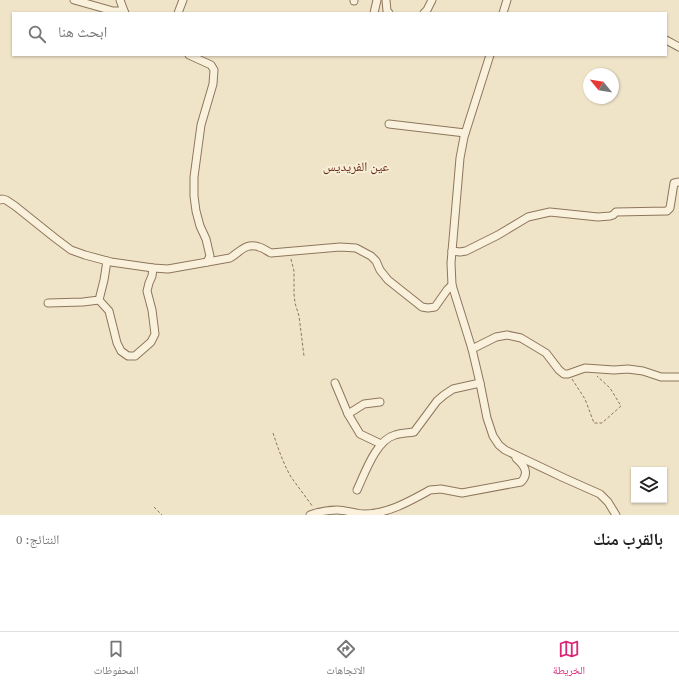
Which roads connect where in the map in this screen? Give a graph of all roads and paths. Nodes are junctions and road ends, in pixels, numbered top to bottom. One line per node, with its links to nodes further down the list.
1 (74, 0): 8 (street)
2 (120, 0): 8 (street)
3 (183, 0): 9 (street)
4 (377, 0): 10 (street)
5 (386, 0): 11 (street)
6 (432, 0): 12 (street)
7 (507, 0): 13 (street)
8 (124, 12)
9 (178, 12)
10 (374, 12)
11 (388, 12)
12 (425, 12)
13 (503, 12)
14 (667, 41): 15 (street)
15 (679, 47)
16 (191, 56): 25 (street)
17 (490, 56): 19 (street)
18 (389, 124): 19 (street)
19 (465, 133): 23 (street)
20 (679, 182): 23 (street)
21 (0, 200): 24 (street)
22 (290, 251): 25 (street); 27 (street); 31 (path)
23 (452, 251): 27 (street)
24 (107, 261): 26 (street); 28 (street)
25 (207, 262): 26 (street)
26 (153, 268): 28 (street)
27 (452, 285): 30 (street)
28 (99, 300): 29 (street)
29 (48, 303)
30 (472, 349): 33 (street); 35 (street)
31 (304, 356)
32 (589, 368): 33 (street); 33 (path); 34 (street)
33 (568, 374)
34 (679, 377)
35 (480, 382): 40 (street); 41 (street)
36 (335, 383): 38 (street)
37 (380, 402): 38 (street)
38 (348, 414): 40 (street)
39 (273, 433): 44 (path)
40 (381, 444): 42 (street)
41 (514, 455): 44 (street); 46 (street)
42 (357, 490)
43 (154, 507): 45 (path)
44 (313, 514)
45 (162, 515)
46 (616, 515)

